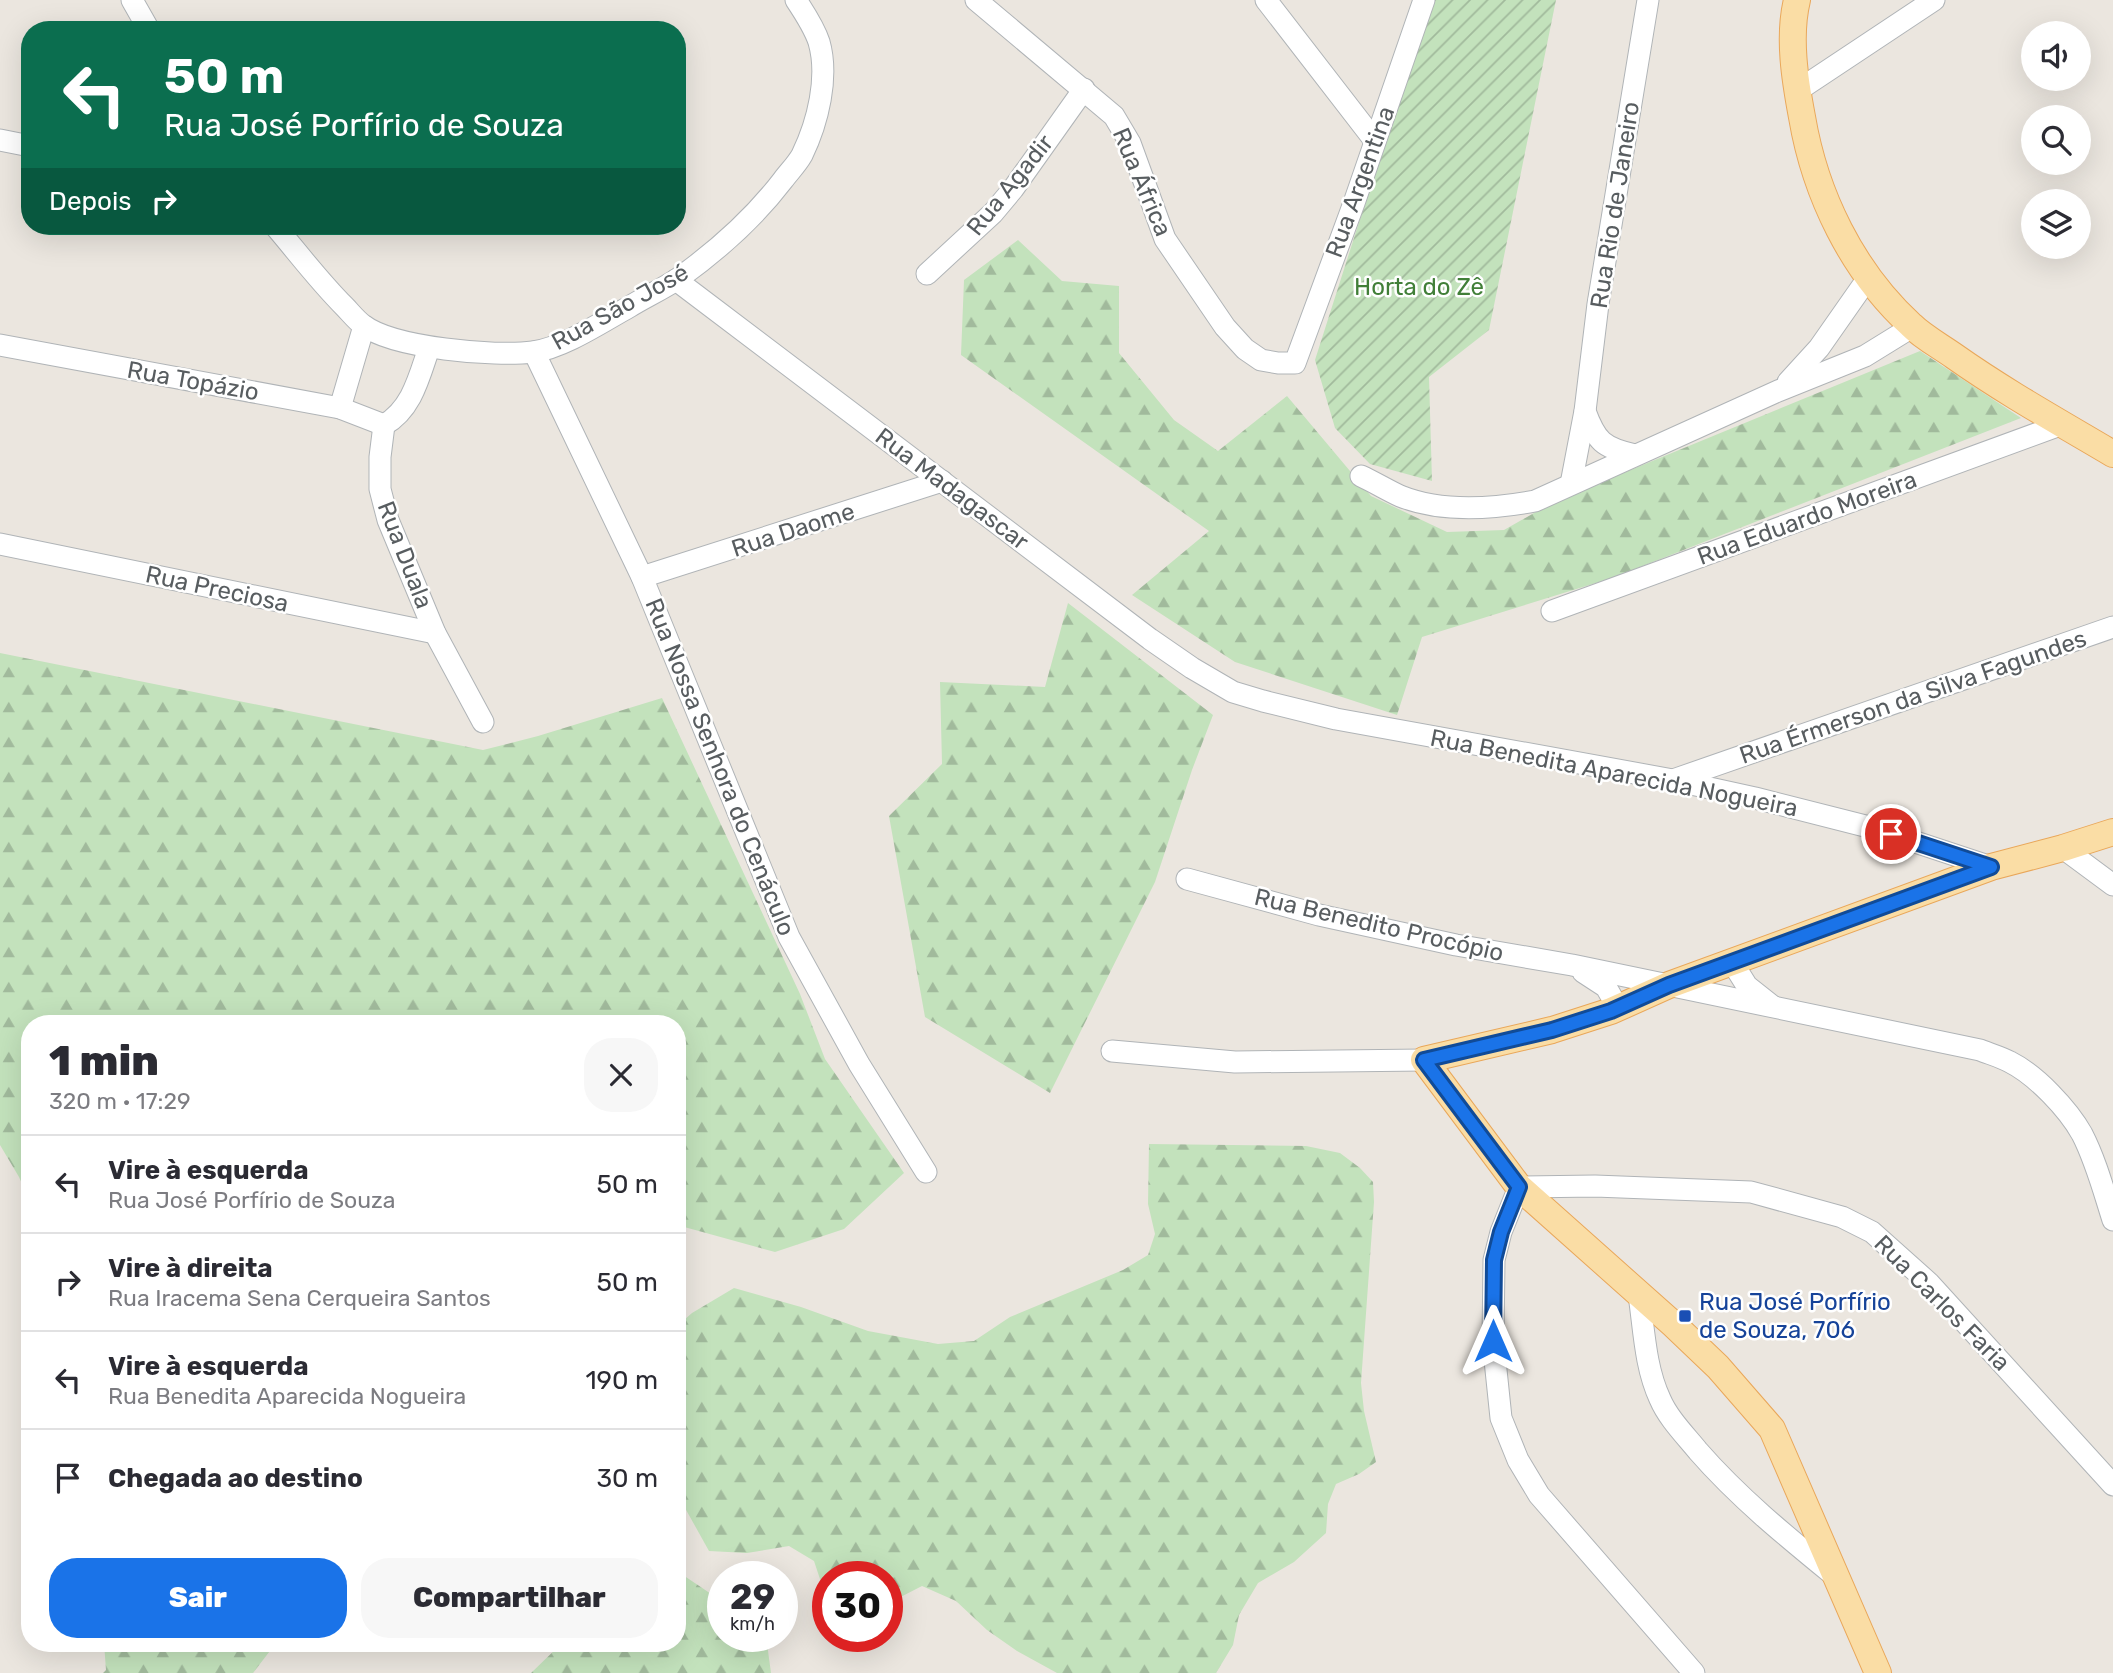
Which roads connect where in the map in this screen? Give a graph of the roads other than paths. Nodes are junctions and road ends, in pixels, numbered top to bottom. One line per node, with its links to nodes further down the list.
1 (132, 0): 9 (street)
2 (796, 0): 18 (street, Rua São José)
3 (976, 0): 10 (street, Rua África)
4 (1266, 0): 13 (street)
5 (1424, 0): 13 (street, Rua Argentina)
6 (1648, 0): 27 (street, Rua Rio de Janeiro)
7 (1797, 0): 11 (main road)
8 (1934, 0): 11 (street)
9 (144, 21)
10 (1084, 89): 16 (street, Rua Agadir); 24 (street, Rua África)
11 (1797, 91): 17 (main road)
12 (0, 140): 14 (street)
13 (1375, 141): 24 (street, Rua Argentina)
14 (21, 144)
15 (282, 235): 19 (street, Rua São José)
16 (927, 274)
17 (1868, 278): 20 (main road); 25 (street)
18 (676, 279): 23 (street, Rua São José); 33 (street, Rua Madagascar)
19 (364, 326): 22 (street, Rua São José); 26 (street)
20 (1912, 327): 25 (street); 28 (main road)
21 (0, 345): 26 (street, Rua Topázio)
22 (429, 348): 23 (street, Rua São José); 29 (street)
23 (534, 352): 36 (street, Rua Nossa Senhora do Cenáculo)
24 (1295, 363)
25 (1779, 391): 31 (street)
26 (340, 408): 29 (street, Rua Topázio)
27 (1585, 411): 31 (street); 34 (street, Rua Rio de Janeiro)
28 (2063, 424): 30 (main road); 37 (street, Rua Eduardo Moreira)
29 (384, 425): 39 (street, Rua Duala)
30 (2113, 454)
31 (1635, 455): 34 (street)
32 (1361, 476): 34 (street)
33 (942, 481): 36 (street, Rua Daome); 40 (street, Rua Madagascar)
34 (1571, 484)
35 (0, 544): 39 (street, Rua Preciosa)
36 (642, 577): 55 (street, Rua Nossa Senhora do Cenáculo)
37 (1552, 611)
38 (2113, 627): 42 (street, Rua Érmerson da Silva Fagundes)
39 (435, 633): 41 (street, Rua Duala)
40 (1233, 692): 42 (street, Rua Benedita Aparecida Nogueira)
41 (483, 722)
42 (1673, 780): 45 (street, Rua Benedita Aparecida Nogueira)
43 (2113, 832): 44 (main road)
44 (2063, 848): 45 (main road); 47 (street)
45 (1991, 867): 48 (main road)
46 (1187, 879): 49 (street, Rua Benedito Procópio)
47 (2113, 885)
48 (1732, 962): 50 (main road); 52 (street, Rua Benedito Procópio)
49 (1573, 965): 50 (street, Rua Benedito Procópio); 51 (street, Rua Benedito Procópio)
50 (1669, 985): 51 (main road); 52 (street, Rua Benedito Procópio)
51 (1618, 1008): 54 (main road)
52 (1776, 1008): 57 (street, Rua Benedito Procópio)
53 (1112, 1051): 54 (street)
54 (1424, 1060): 56 (main road)
55 (926, 1172)
56 (1519, 1187): 58 (main road); 59 (street, Rua Carlos Faria); 61 (street)
57 (2113, 1220)
58 (1639, 1295): 60 (main road); 60 (street)
59 (2113, 1485)
60 (1837, 1578): 62 (main road)
61 (1694, 1673)
62 (1878, 1673)

